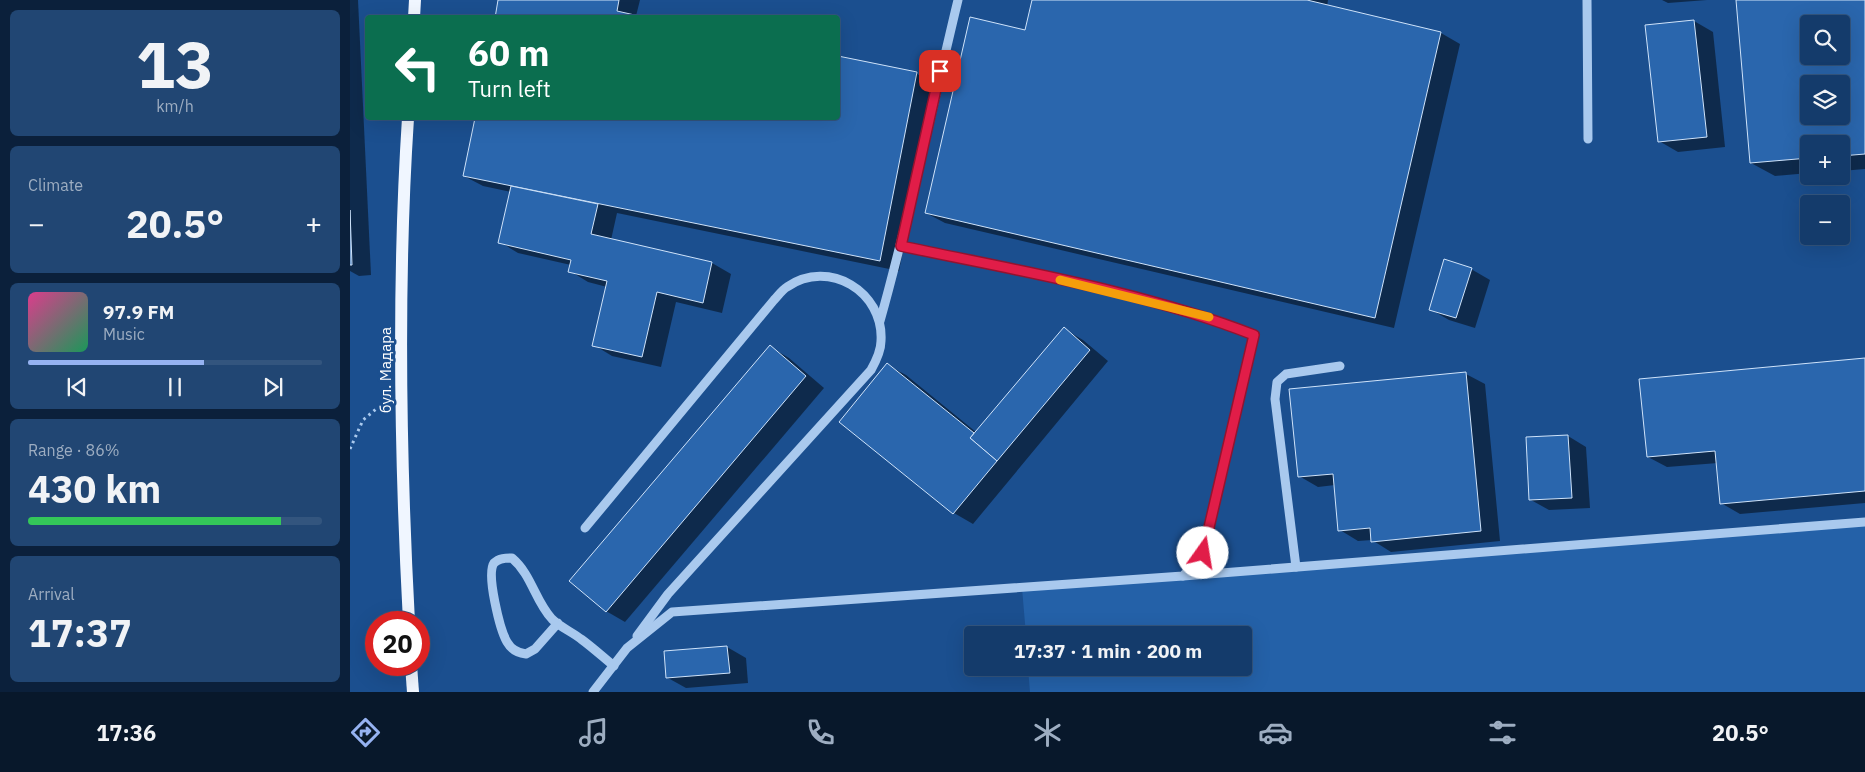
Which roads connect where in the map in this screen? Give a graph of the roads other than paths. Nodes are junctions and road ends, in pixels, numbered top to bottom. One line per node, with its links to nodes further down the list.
1 (415, 0): 4 (main road)
2 (958, 0): 7 (lane)
3 (1586, 0): 6 (lane)
4 (414, 15)
5 (408, 120): 14 (main road, бул. Мадара)
6 (1588, 139)
7 (901, 246): 8 (lane); 13 (lane)
8 (880, 321): 11 (lane); 16 (lane)
9 (1340, 366): 12 (lane)
10 (1865, 522): 12 (lane)
11 (585, 528)
12 (1296, 567): 13 (lane)
13 (1183, 576): 16 (lane)
14 (408, 611)
15 (558, 623): 15 (lane); 17 (lane)
16 (627, 648): 17 (lane)
17 (614, 666): 20 (lane)
18 (412, 676): 19 (main road)
19 (413, 692)
20 (593, 692)

